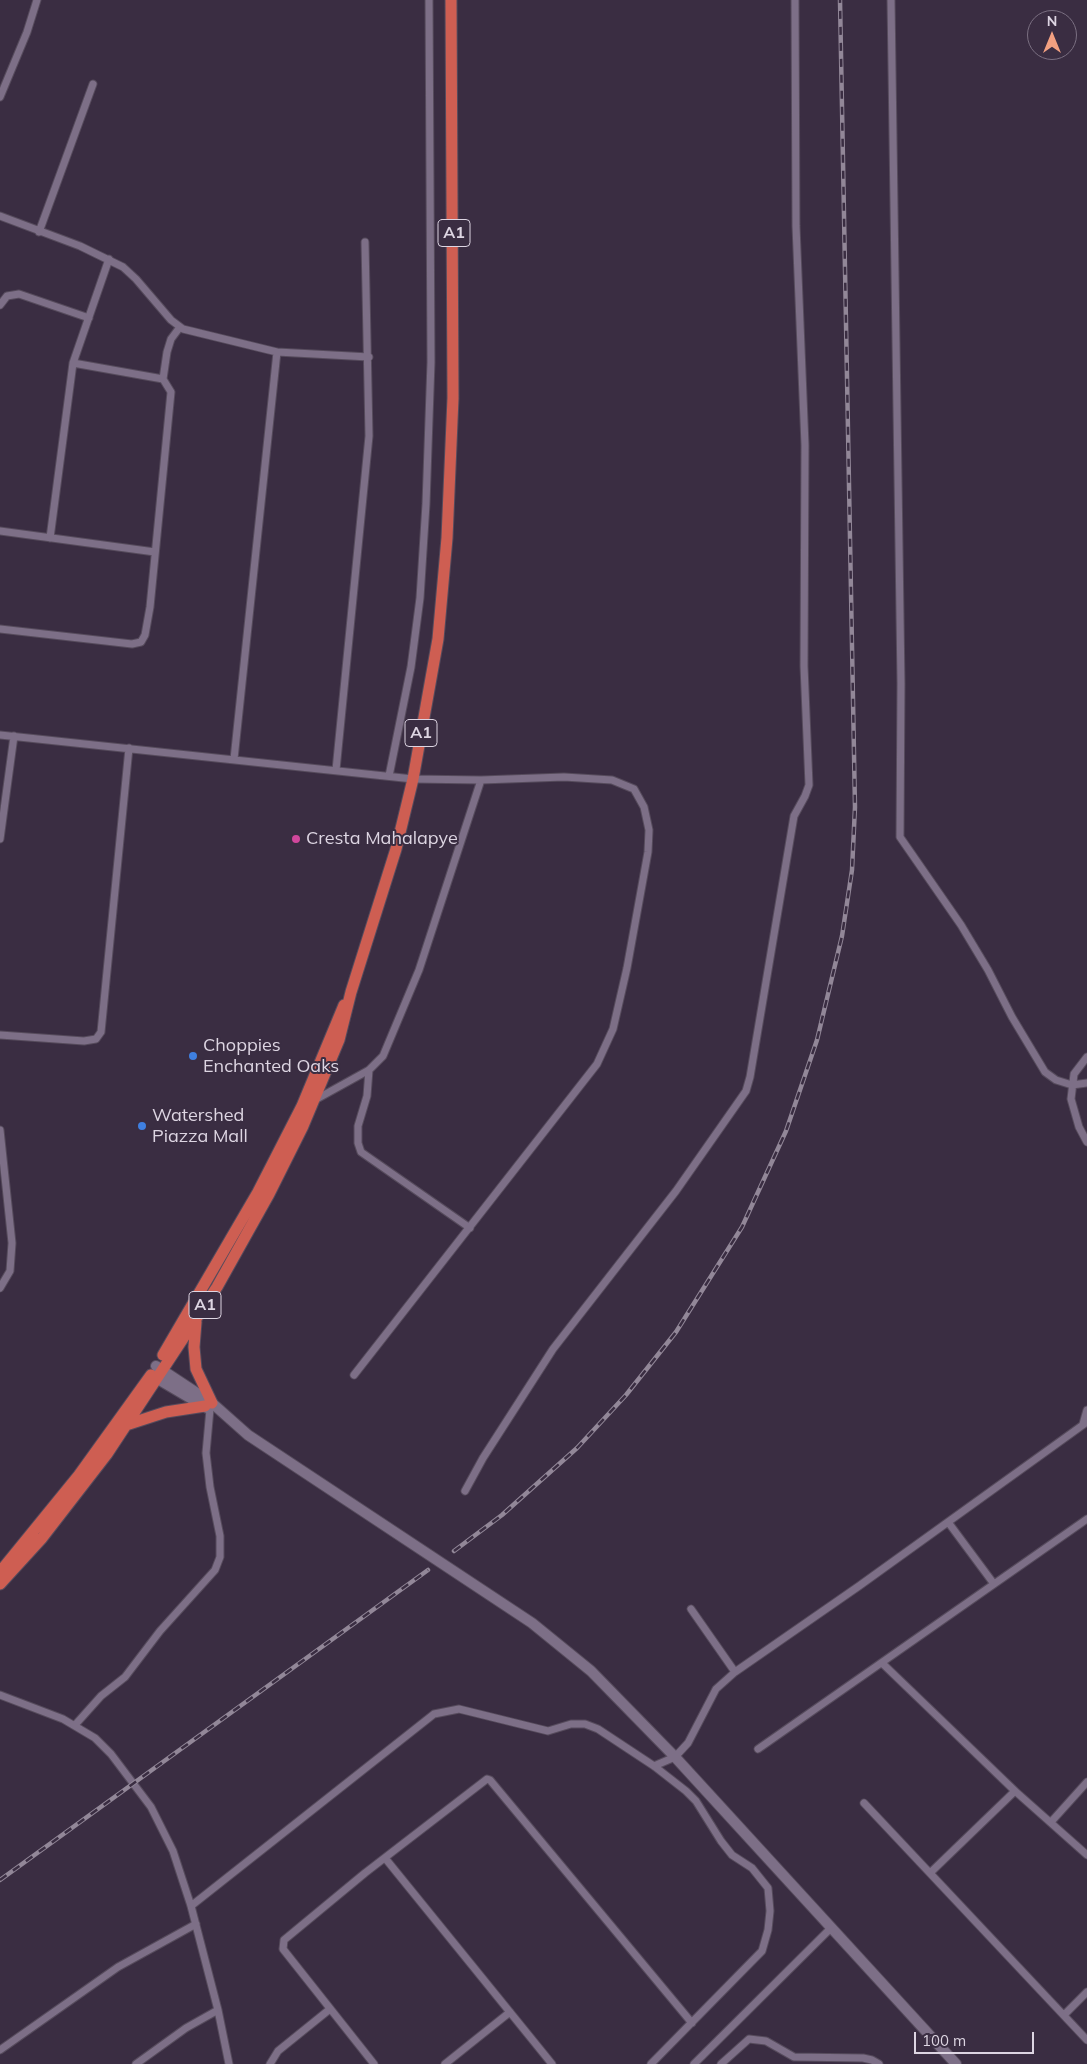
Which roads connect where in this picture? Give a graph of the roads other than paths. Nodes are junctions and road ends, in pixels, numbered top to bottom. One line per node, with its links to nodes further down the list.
1 (37, 0): 7 (street)
2 (429, 0): 28 (street)
3 (451, 0): 29 (highway, A1)
4 (794, 0): 51 (street)
5 (891, 0): 37 (street)
6 (93, 84): 9 (street)
7 (0, 97)
8 (0, 216): 9 (street)
9 (39, 232): 11 (street)
10 (365, 242): 16 (street)
11 (110, 259): 13 (street); 14 (street)
12 (0, 305): 13 (street)
13 (88, 318): 17 (street)
14 (180, 327): 15 (street); 18 (street)
15 (277, 352): 16 (street); 26 (street)
16 (369, 357): 27 (street)
17 (73, 363): 18 (street); 20 (street)
18 (163, 379): 21 (street)
19 (0, 531): 20 (street)
20 (50, 538): 21 (street)
21 (155, 552): 22 (street)
22 (0, 629)
23 (0, 735): 24 (street)
24 (14, 736): 25 (street); 31 (street)
25 (129, 748): 26 (street); 33 (street)
26 (234, 759): 27 (street)
27 (336, 770): 28 (street)
28 (389, 776): 29 (street)
29 (413, 779): 30 (street); 32 (highway, A1)
30 (481, 780): 35 (street); 42 (street)
31 (0, 838)
32 (351, 992): 38 (highway, A1); 39 (highway, A1)
33 (0, 1035)
34 (1087, 1057): 37 (street)
35 (369, 1070): 38 (street); 42 (street)
36 (1087, 1083): 37 (street)
37 (1072, 1085): 41 (street)
38 (314, 1101): 39 (street); 44 (highway, A1)
39 (302, 1106): 45 (highway, A1)
40 (1, 1134): 43 (street)
41 (1087, 1142)
42 (470, 1228): 46 (street)
43 (0, 1288)
44 (196, 1318): 45 (highway, A1); 47 (highway)
45 (156, 1373): 47 (main road); 50 (highway, A1); 54 (highway, A1)
46 (354, 1376)
47 (209, 1406): 50 (highway); 61 (street); 63 (main road)
48 (1087, 1410): 49 (street)
49 (1085, 1423): 53 (street)
50 (126, 1425): 55 (highway, A1)
51 (465, 1491)
52 (1087, 1520): 56 (street)
53 (948, 1522): 56 (street); 59 (street)
54 (0, 1572)
55 (0, 1584)
56 (994, 1584): 58 (street)
57 (691, 1609): 59 (street)
58 (882, 1663): 62 (street); 66 (street)
59 (735, 1672): 63 (street)
60 (0, 1695): 61 (street)
61 (75, 1725): 72 (street)
62 (758, 1749)
63 (675, 1757): 64 (street); 74 (main road)
64 (654, 1766): 72 (street); 80 (street)
65 (1087, 1782): 68 (street)
66 (1015, 1791): 68 (street); 71 (street)
67 (864, 1803): 71 (street)
68 (1051, 1822): 69 (street)
69 (1087, 1855)
70 (385, 1858): 76 (street); 78 (street); 80 (street)
71 (930, 1874): 79 (street)
72 (191, 1906): 73 (street)
73 (196, 1924): 77 (street); 82 (street)
74 (831, 1928): 90 (street); 93 (main road)
75 (1087, 1992): 79 (street)
76 (330, 2009): 85 (street); 86 (street)
77 (218, 2010): 83 (street); 84 (street)
78 (510, 2012): 87 (street); 88 (street)
79 (1064, 2015): 81 (street)
80 (692, 2023): 89 (street)
81 (1087, 2040)
82 (0, 2050)
83 (136, 2064)
84 (229, 2064)
85 (270, 2064)
86 (374, 2064)
87 (445, 2064)
88 (552, 2064)
89 (652, 2064)
90 (694, 2064)
91 (721, 2064): 92 (street)
92 (879, 2064)
93 (956, 2064)

